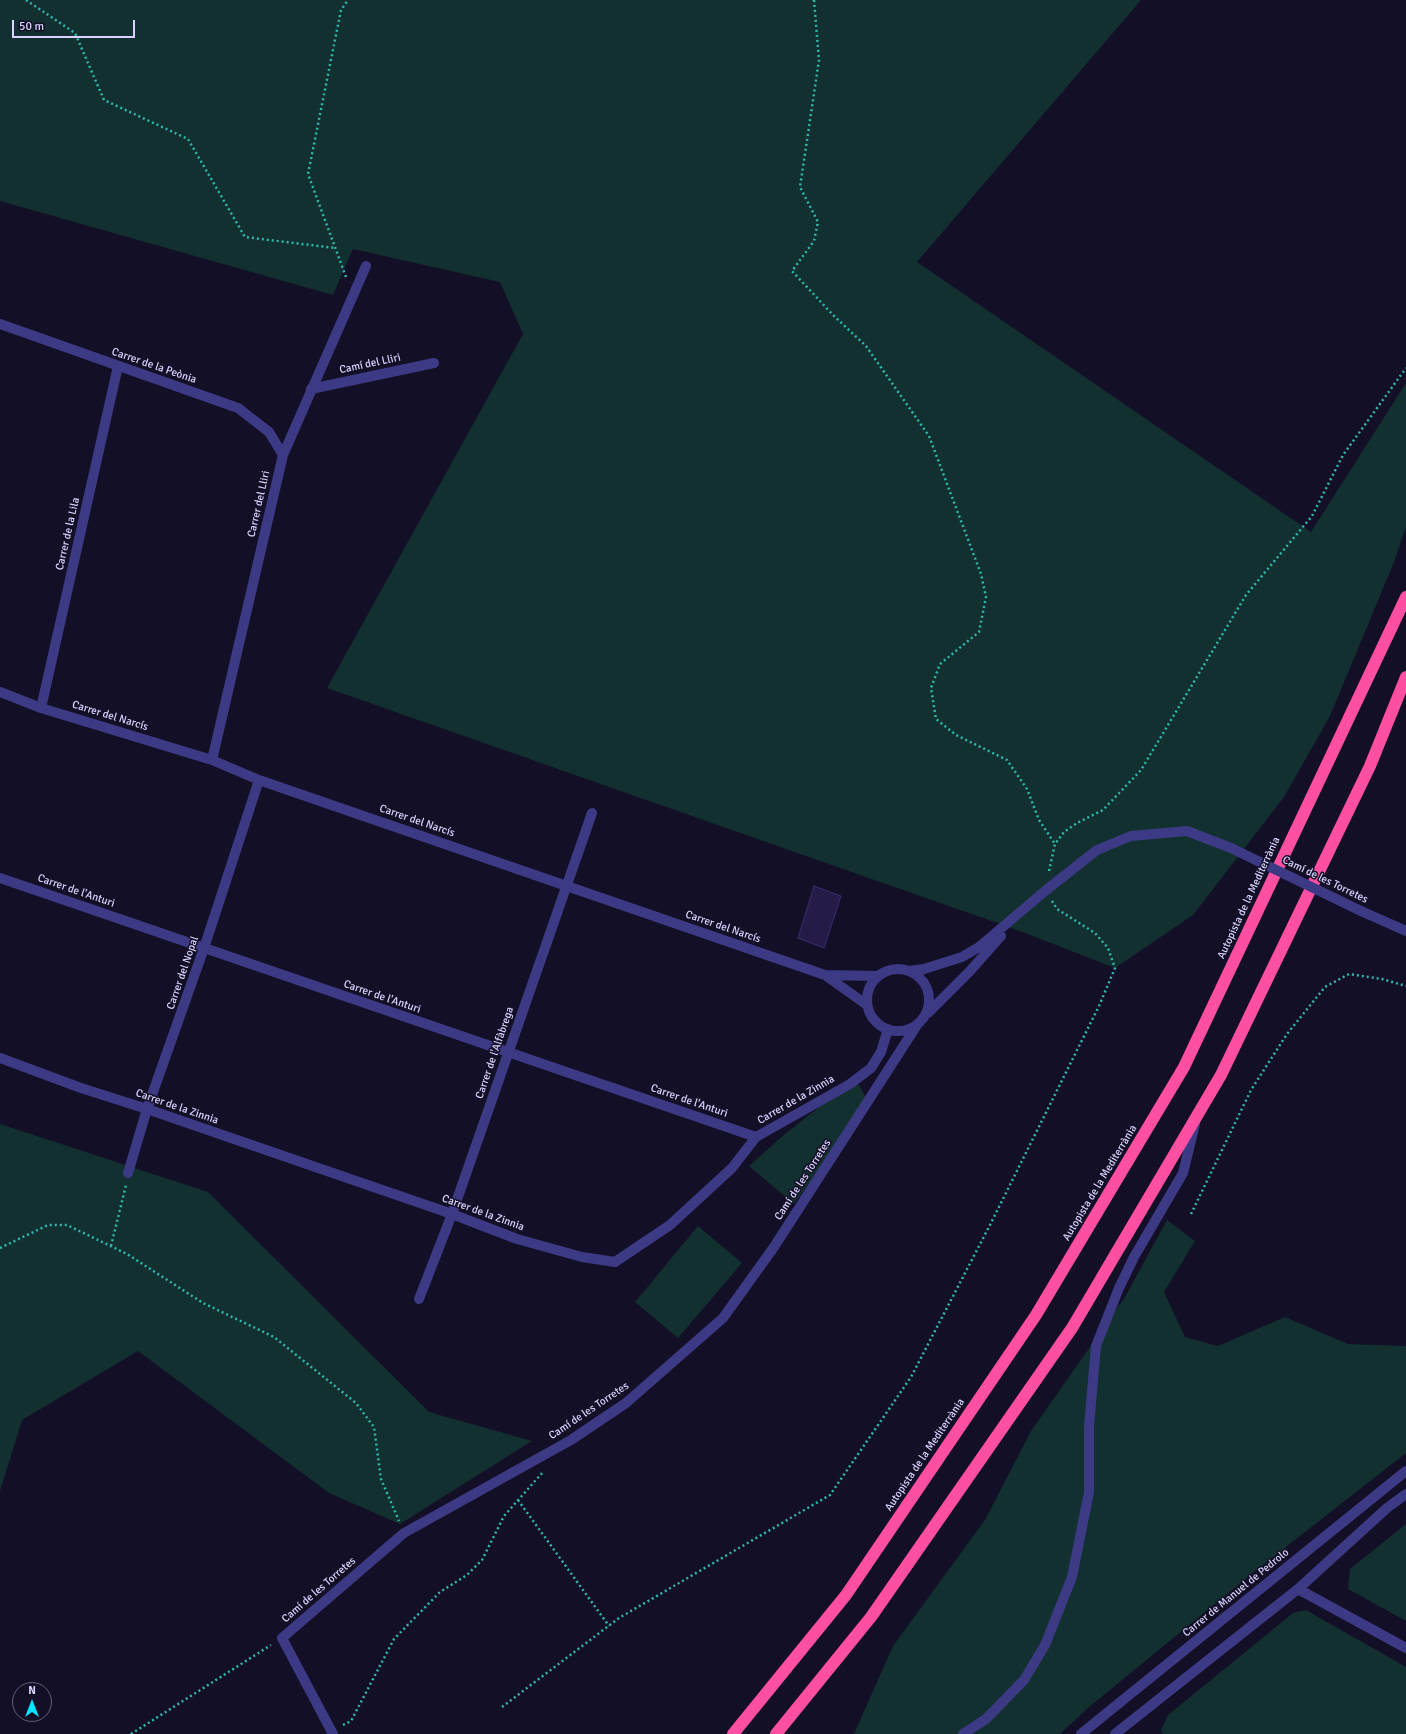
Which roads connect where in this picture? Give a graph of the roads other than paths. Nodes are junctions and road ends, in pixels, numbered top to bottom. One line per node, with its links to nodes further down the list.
1 (366, 266): 5 (street, Carrer del Lliri)
2 (0, 324): 4 (street, Carrer de la Peònia)
3 (434, 363): 5 (street, Camí del Lliri)
4 (118, 366): 6 (street, Carrer de la Peònia); 10 (street, Carrer de la Lila)
5 (311, 388): 6 (street, Carrer del Lliri)
6 (283, 455): 11 (street, Carrer del Lliri)
7 (1406, 597): 40 (highway, Autopista de la Mediterrània)
8 (1406, 676): 29 (highway)
9 (0, 692): 10 (street, Carrer del Narcís)
10 (41, 708): 11 (street, Carrer del Narcís)
11 (212, 760): 12 (street, Carrer del Narcís)
12 (259, 780): 15 (street, Carrer del Narcís); 18 (street, Carrer del Nopal)
13 (592, 813): 15 (street, Carrer de l'Alfàbrega)
14 (0, 878): 18 (street, Carrer de l'Anturi)
15 (567, 885): 20 (street, Carrer del Narcís); 26 (street, Carrer de l'Alfàbrega)
16 (1022, 911): 17 (street, Camí de les Torretes, bridge); 19 (street, Camí de les Torretes); 23 (street, Camí de les Torretes)
17 (1406, 931)
18 (204, 948): 26 (street, Carrer de l'Anturi); 28 (street, Carrer del Nopal)
19 (909, 970): 21 (street); 23 (street)
20 (825, 975): 21 (street, Carrer del Narcís); 22 (street, Carrer del Narcís)
21 (878, 976): 22 (street)
22 (868, 1005): 25 (street)
23 (927, 1014): 24 (street)
24 (917, 1025): 25 (street); 39 (street, Camí de les Torretes)
25 (888, 1029): 30 (street, Carrer de la Zinnia)
26 (507, 1053): 30 (street, Carrer de l'Anturi); 32 (street, Carrer de l'Alfàbrega)
27 (0, 1058): 28 (street, Carrer de la Zinnia)
28 (147, 1109): 31 (street, Carrer del Nopal); 32 (street, Carrer de la Zinnia)
29 (1197, 1116): 41 (highway); 42 (street)
30 (756, 1137): 32 (street, Carrer de la Zinnia)
31 (128, 1176)
32 (452, 1214): 33 (street, Carrer de l'Alfàbrega)
33 (419, 1299)
34 (1406, 1471): 43 (street, Carrer de Manuel de Pedrolo)
35 (1406, 1494): 36 (street)
36 (1298, 1589): 37 (street); 38 (street)
37 (1406, 1648)
38 (1119, 1731): 44 (street)
39 (332, 1732)
40 (733, 1734)
41 (776, 1734)
42 (963, 1734)
43 (1081, 1734)
44 (1132, 1734)

